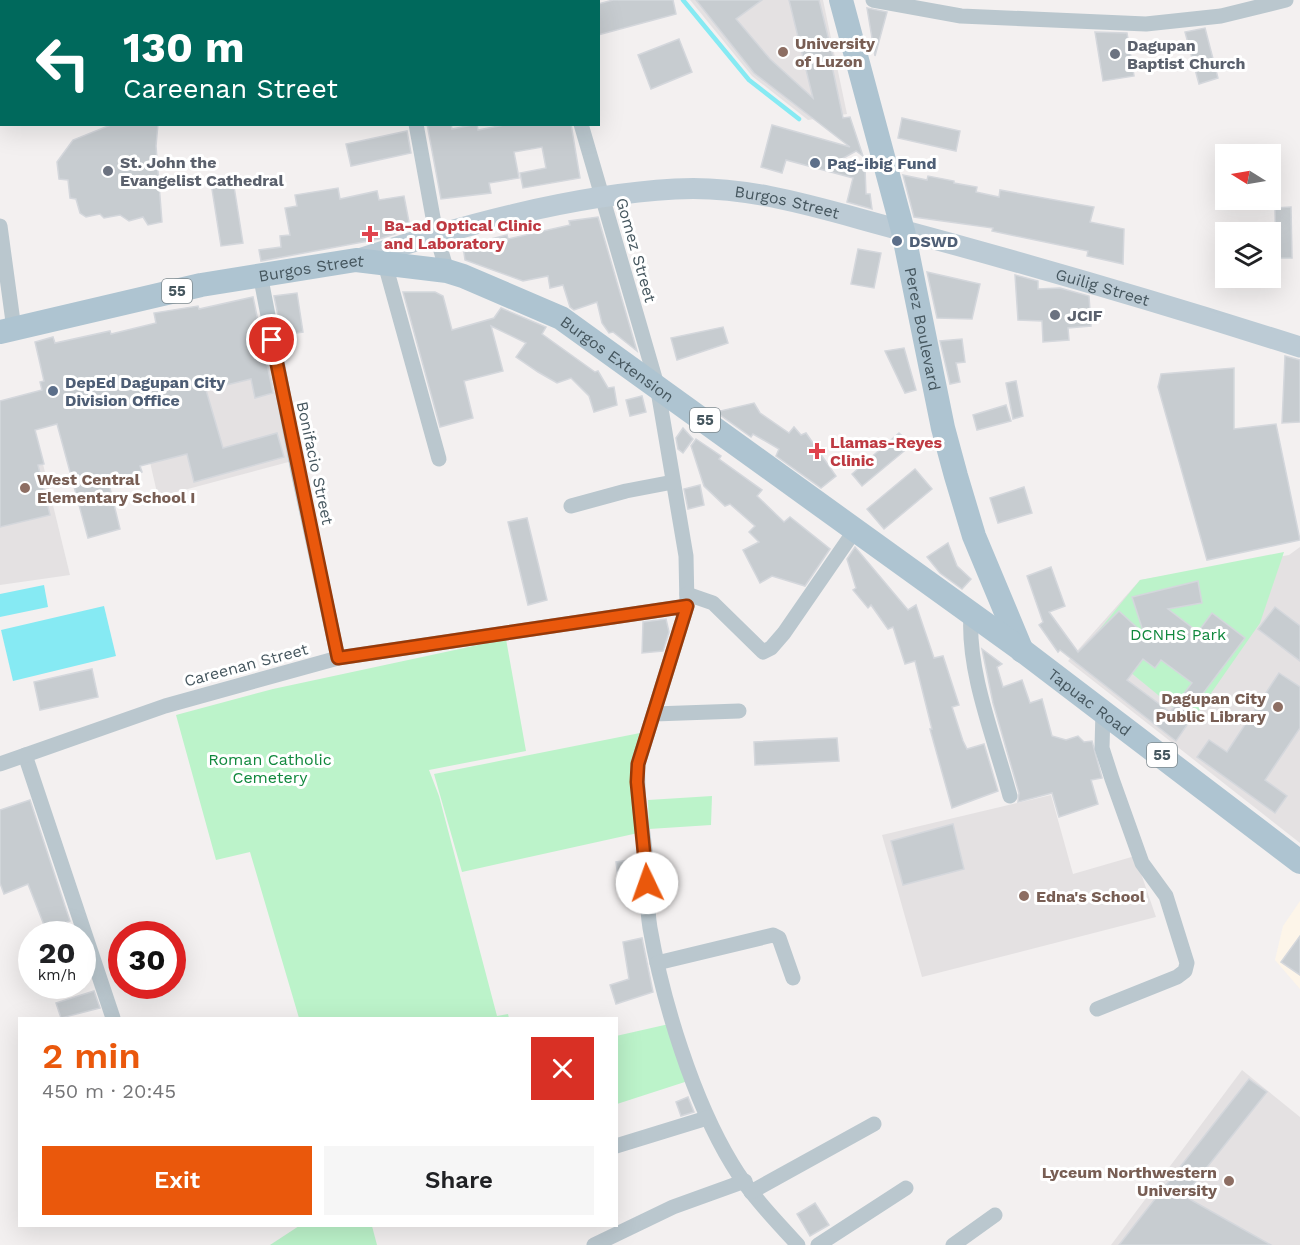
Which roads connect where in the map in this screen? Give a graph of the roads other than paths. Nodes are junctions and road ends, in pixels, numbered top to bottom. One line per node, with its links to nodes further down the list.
1 (841, 0): 8 (main road, Perez Boulevard)
2 (873, 0): 3 (street)
3 (1286, 0)
4 (416, 126): 9 (street)
5 (582, 126): 6 (street, Gomez Street)
6 (602, 196): 8 (street, Burgos Street); 9 (street, Burgos Street); 16 (street, Gomez Street)
7 (0, 226): 14 (street)
8 (903, 231): 15 (street, Guilig Street); 23 (main road, Perez Boulevard)
9 (436, 234): 10 (street, Burgos Street); 12 (street)
10 (356, 260): 11 (main road, Burgos Extension / 55); 13 (main road, Burgos Street / 55)
11 (386, 264): 12 (main road, Burgos Extension / 55); 17 (street)
12 (447, 271): 16 (main road, Burgos Extension / 55)
13 (260, 274): 14 (main road, Burgos Street / 55); 24 (street, Bonifacio Street)
14 (7, 330)
15 (1300, 347)
16 (657, 386): 18 (street, Gomez Street); 20 (main road, Burgos Extension / 55)
17 (439, 459)
18 (673, 482): 19 (street); 21 (street, Gomez Street)
19 (571, 507)
20 (855, 530): 21 (street); 22 (main road, Burgos Extension / 55)
21 (687, 600): 24 (street, Careenan Street); 27 (street, Gomez Street)
22 (971, 615): 23 (main road, Burgos Extension / 55); 30 (street)
23 (1022, 651): 26 (main road, Tapuac Road / 55)
24 (338, 658): 28 (street, Careenan Street)
25 (739, 711): 27 (street)
26 (1102, 711): 31 (main road, Tapuac Road / 55); 34 (street)
27 (654, 714): 32 (street, Gomez Street)
28 (25, 755): 29 (street, Careenan Street); 35 (street)
29 (0, 764)
30 (1010, 796)
31 (1300, 861)
32 (657, 963): 33 (street); 36 (street, Gomez Street)
33 (793, 978)
34 (1097, 1009)
35 (113, 1017)
36 (707, 1119): 38 (street); 39 (street, Gomez Street)
37 (874, 1124): 39 (street)
38 (618, 1145)
39 (748, 1187): 42 (street); 43 (street, Gomez Street)
40 (906, 1188): 44 (street)
41 (995, 1215): 45 (street)
42 (594, 1245)
43 (798, 1245)
44 (818, 1245)
45 (953, 1245)

